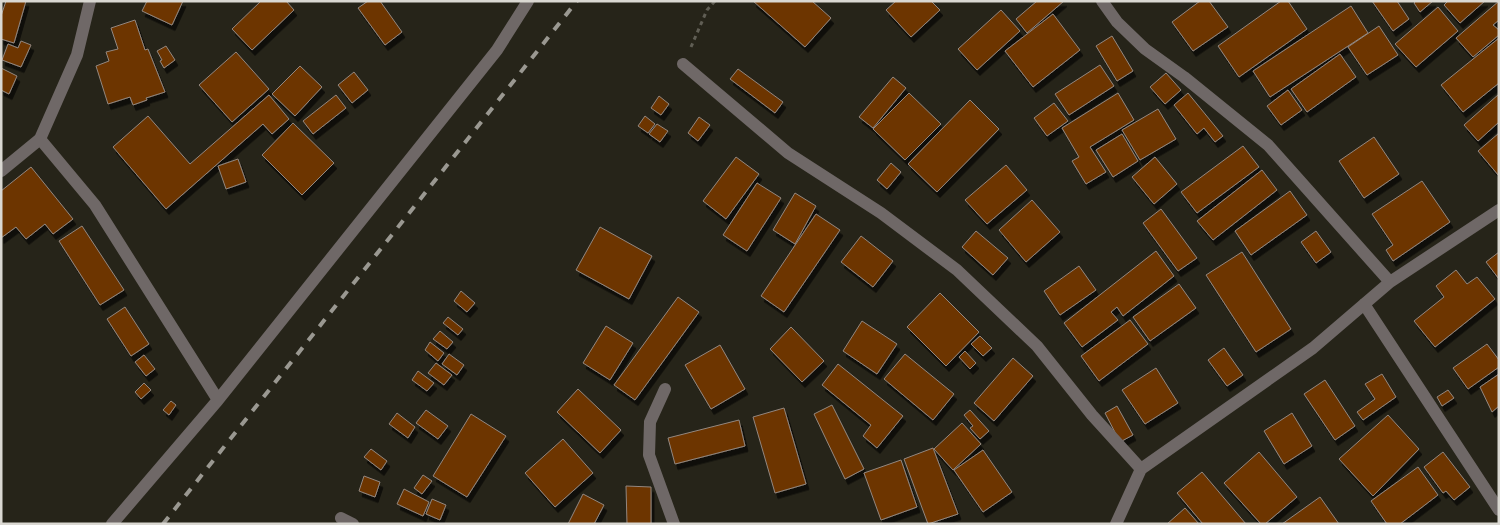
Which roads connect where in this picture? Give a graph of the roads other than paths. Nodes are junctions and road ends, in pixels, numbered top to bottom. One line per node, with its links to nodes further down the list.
1 (90, 1): 5 (street)
2 (528, 1): 11 (street)
3 (1102, 1): 8 (street)
4 (683, 64): 12 (street)
5 (40, 139): 6 (street); 11 (street)
6 (1, 171)
7 (1499, 210): 8 (street)
8 (1390, 282): 9 (street)
9 (1364, 304): 12 (street); 13 (street)
10 (665, 389): 17 (street)
11 (218, 400): 15 (street)
12 (1141, 469): 18 (street)
13 (1499, 510)
14 (341, 518): 16 (street)
15 (112, 524)
16 (353, 524)
17 (674, 524)
18 (1116, 524)

